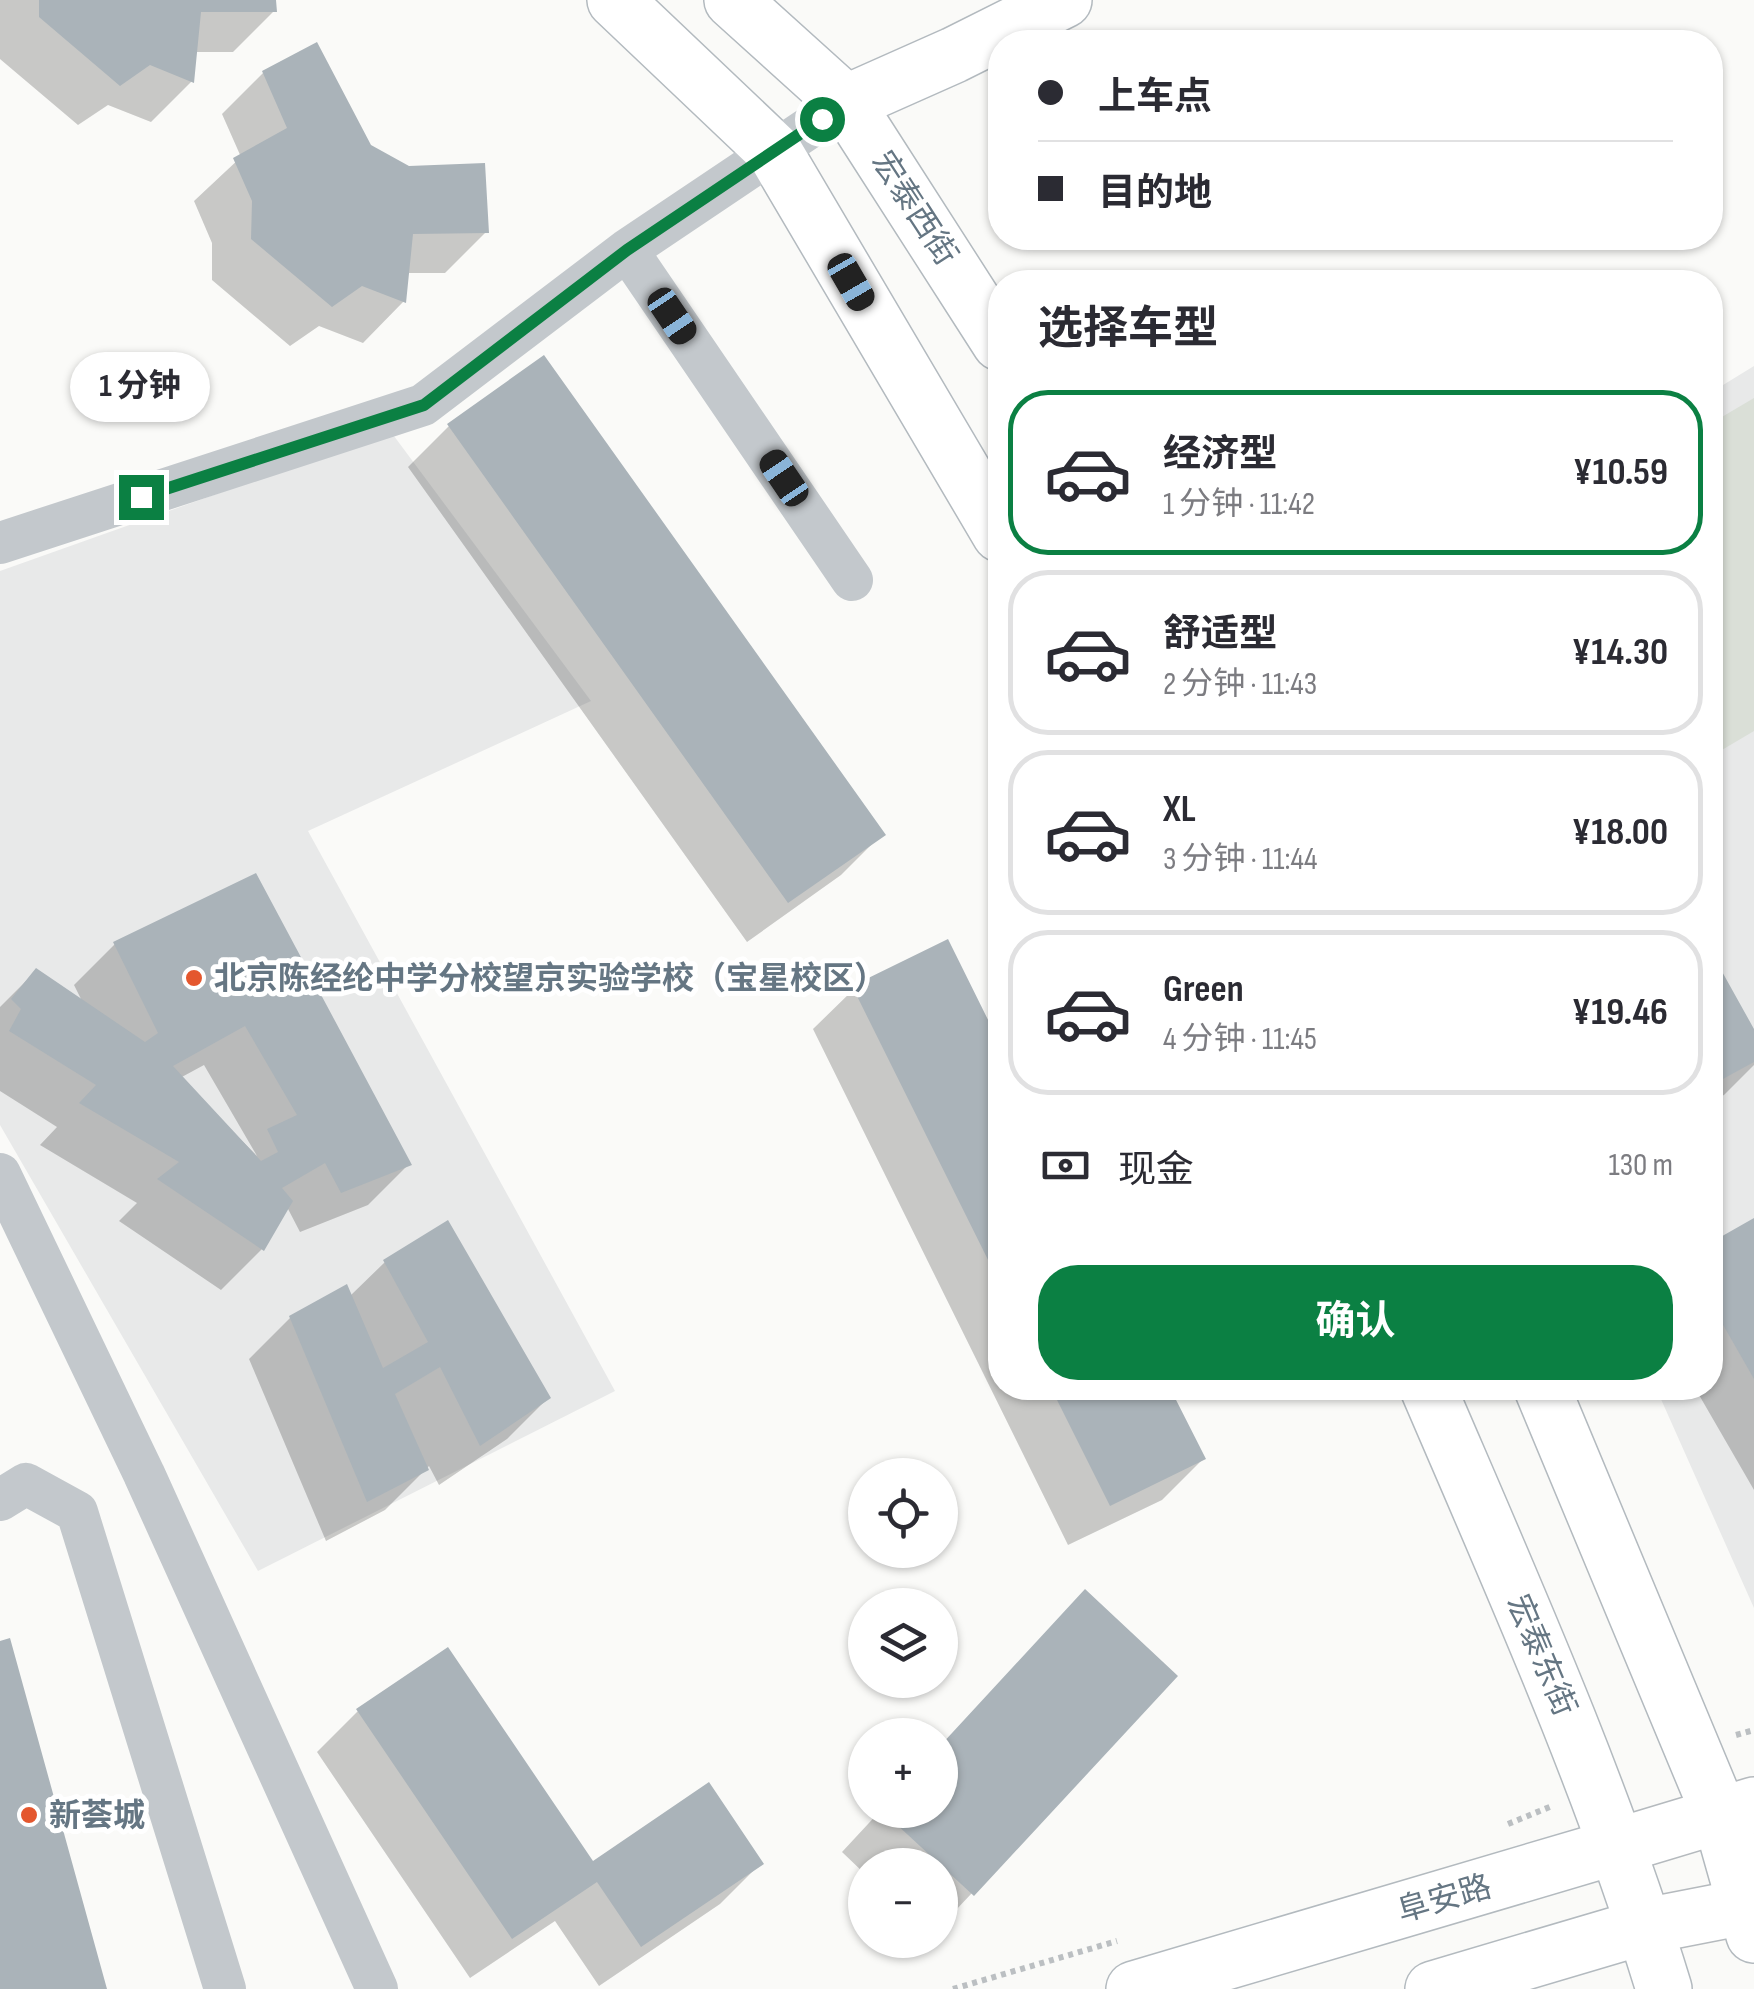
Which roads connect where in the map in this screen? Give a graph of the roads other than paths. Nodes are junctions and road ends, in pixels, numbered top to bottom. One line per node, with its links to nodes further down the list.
1 (614, 0): 7 (main road)
2 (732, 0): 6 (main road, 宏泰西街)
3 (1064, 0): 4 (main road)
4 (1004, 30)
5 (988, 38): 6 (main road)
6 (846, 103): 7 (street); 9 (main road, 宏泰西街)
7 (774, 151): 8 (street); 10 (main road)
8 (627, 250): 11 (street); 12 (street)
9 (988, 324)
10 (988, 514)
11 (0, 543)
12 (852, 580)
13 (0, 1174): 23 (street)
14 (1433, 1400): 18 (main road, 宏泰东街)
15 (1547, 1400): 17 (main road)
16 (0, 1500): 22 (street)
17 (1737, 1810): 18 (main road, 阜安路); 19 (main road)
18 (1618, 1846): 20 (main road, 宏泰东街); 21 (main road, 阜安路)
19 (1752, 1916): 20 (main road)
20 (1646, 1926): 24 (main road); 25 (main road, 宏泰东街)
21 (1128, 1964)
22 (226, 1989)
23 (377, 1989)
24 (1433, 1989)
25 (1664, 1989)

